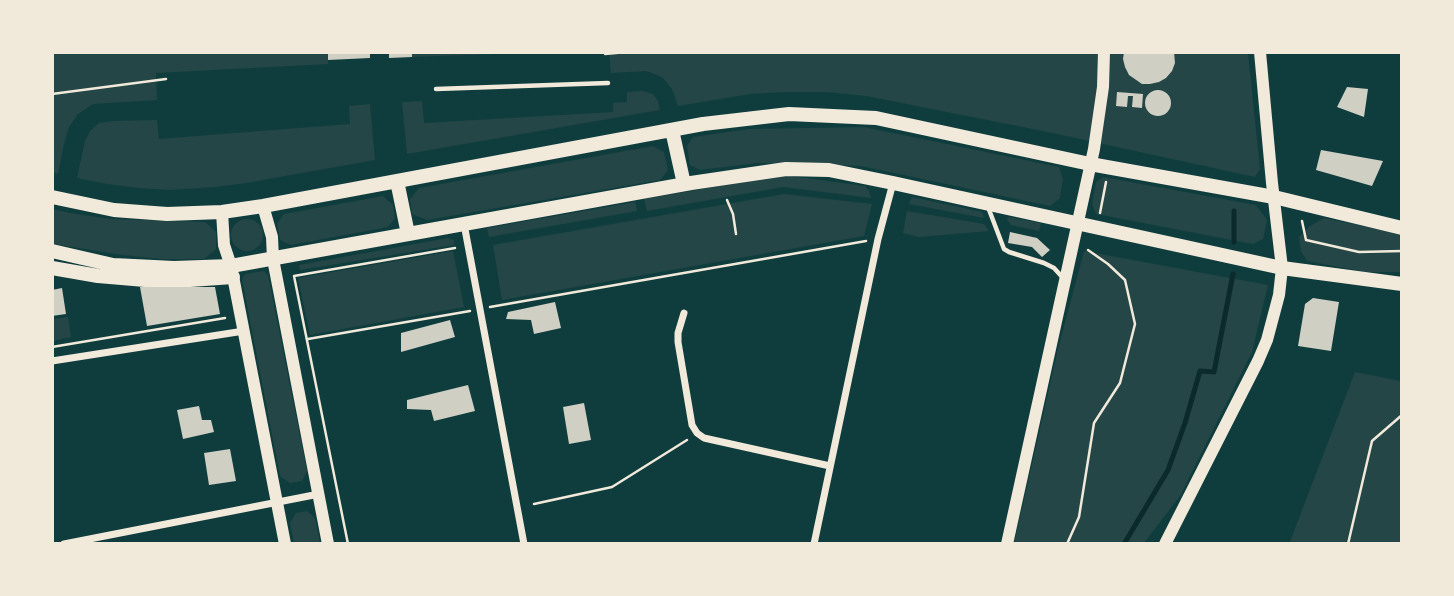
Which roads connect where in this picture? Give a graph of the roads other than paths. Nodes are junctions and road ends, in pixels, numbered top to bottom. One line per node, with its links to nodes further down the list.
1 (1104, 52): 6 (street)
2 (1260, 52): 11 (street)
3 (608, 83): 4 (lane)
4 (436, 89)
5 (672, 130): 6 (main road); 7 (main road); 9 (main road)
6 (1090, 164): 11 (main road); 15 (street)
7 (397, 181): 13 (main road); 18 (main road)
8 (893, 183): 9 (main road); 12 (main road); 29 (street)
9 (684, 184): 16 (main road)
10 (52, 197): 14 (main road)
11 (1274, 197): 17 (main road); 22 (street)
12 (986, 203): 15 (main road); 24 (lane)
13 (262, 206): 14 (main road); 20 (street)
14 (222, 212): 23 (street)
15 (1077, 223): 22 (main road); 24 (street)
16 (464, 224): 18 (main road); 36 (street)
17 (1402, 228)
18 (408, 234): 20 (main road)
19 (52, 251): 23 (main road)
20 (273, 259): 23 (main road); 30 (street)
21 (52, 268): 23 (main road)
22 (1282, 268): 25 (main road); 39 (street)
23 (232, 271): 27 (street)
24 (1065, 280): 38 (street)
25 (1402, 284)
26 (684, 313): 29 (street)
27 (244, 331): 28 (street); 31 (street)
28 (52, 361)
29 (830, 466): 37 (street)
30 (318, 494): 31 (street); 35 (street)
31 (277, 502): 32 (street); 34 (street)
32 (87, 541): 33 (street)
33 (64, 544)
34 (285, 544)
35 (328, 544)
36 (524, 544)
37 (814, 544)
38 (1007, 544)
39 (1165, 544)

